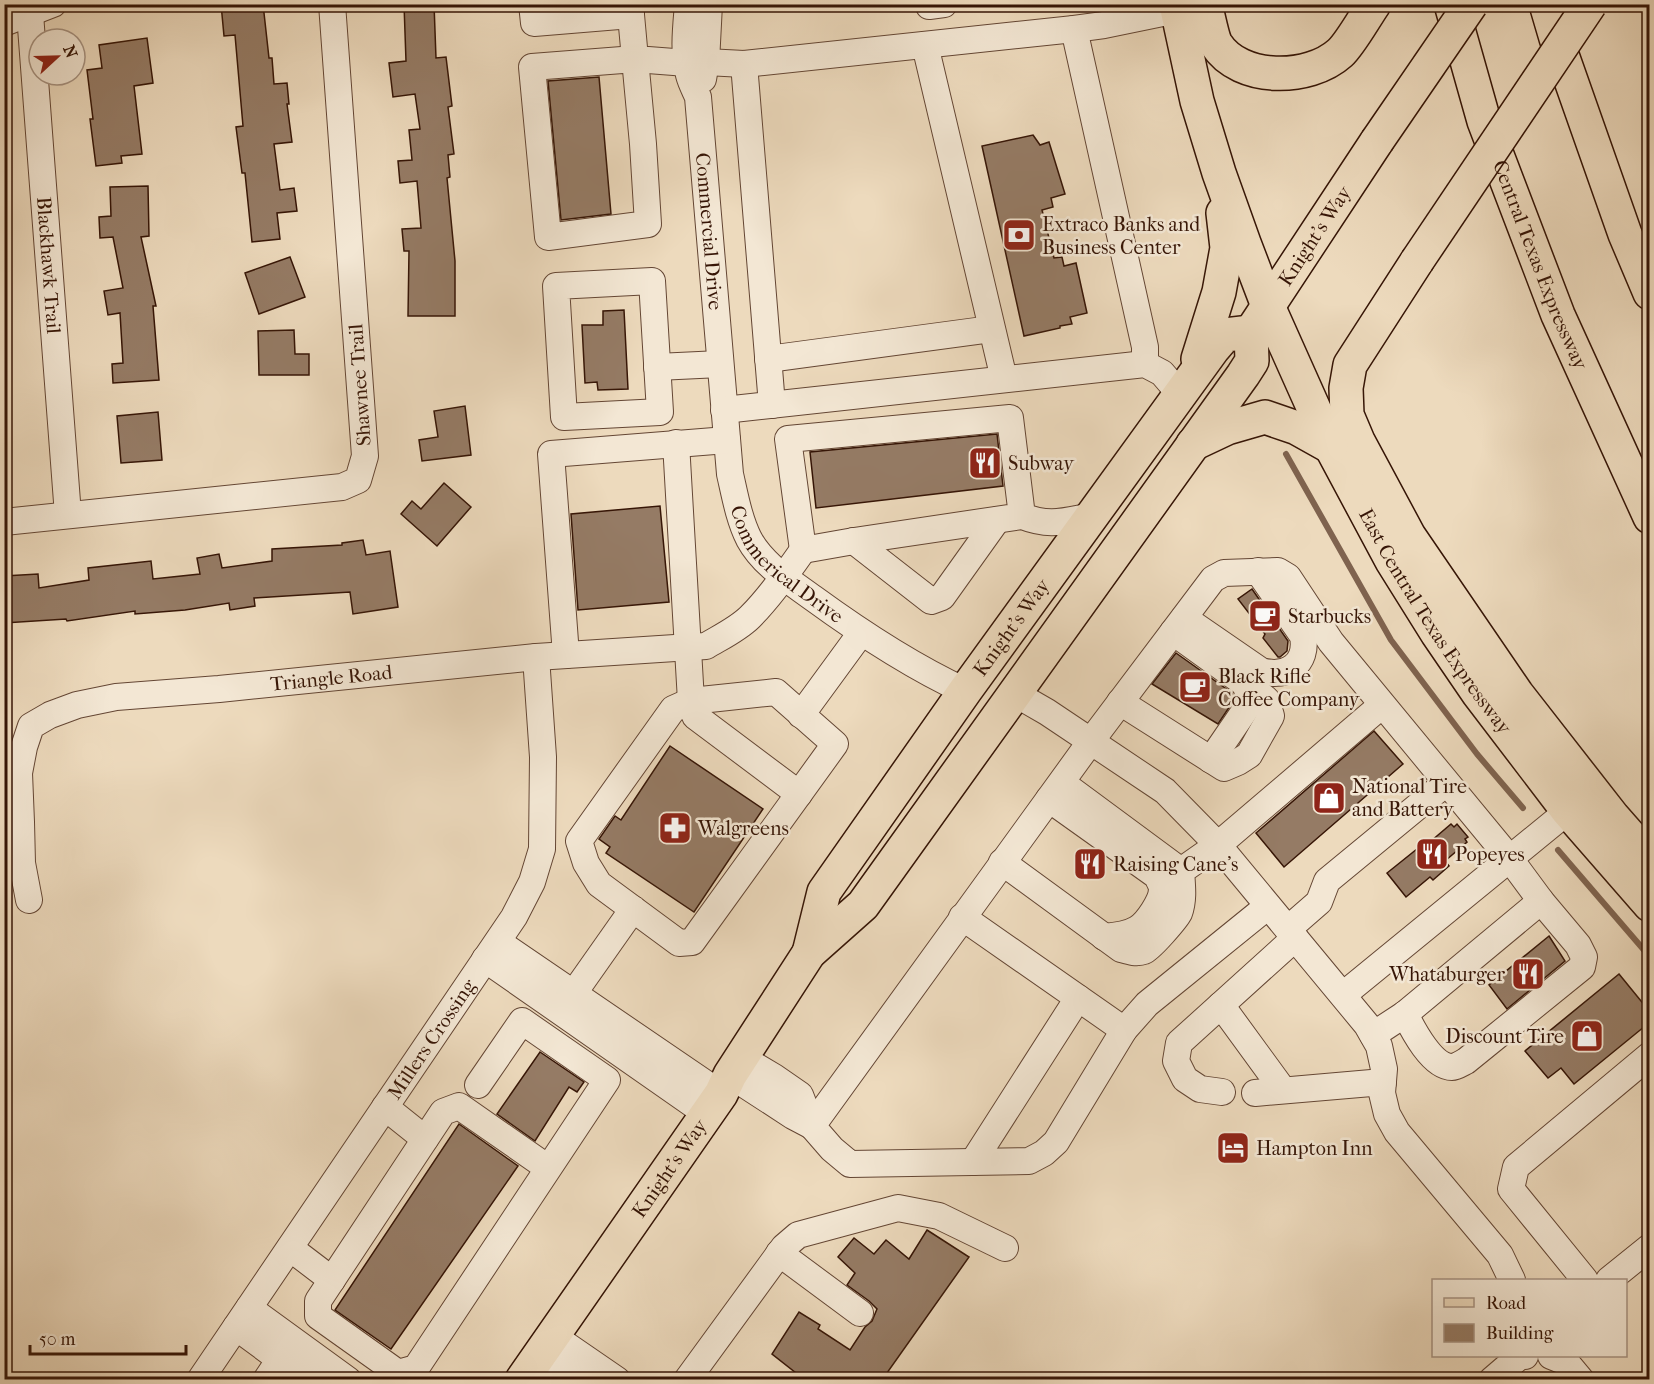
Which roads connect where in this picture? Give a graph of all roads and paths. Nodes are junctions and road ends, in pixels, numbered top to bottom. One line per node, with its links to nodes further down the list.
1 (332, 4): 37 (street, Shawnee Trail)
2 (532, 4): 14 (street)
3 (688, 4): 19 (street)
4 (710, 4): 19 (street)
5 (929, 4): 6 (street)
6 (944, 4)
7 (1374, 4): 12 (main road)
8 (1451, 4): 40 (main road, Central Texas Expressway)
9 (1471, 4): 23 (main road, Knight's Way, bridge)
10 (1546, 4): 22 (main road)
11 (1590, 4): 70 (main road, bridge)
12 (1186, 6): 16 (street); 21 (main road)
13 (41, 9): 15 (street); 37 (street, Blackhawk Trail)
14 (631, 10): 18 (street)
15 (4, 23)
16 (1074, 29): 17 (street); 27 (street)
17 (925, 45): 20 (street); 24 (street)
18 (635, 60): 18 (street); 19 (street)
19 (696, 63): 20 (street); 26 (street, Commercial Drive)
20 (744, 64): 25 (street)
21 (1219, 172): 23 (main road, East Central Texas Expressway); 30 (main road)
22 (1650, 293)
23 (1259, 319): 30 (main road, Knight's Way); 35 (main road, Knight's Way); 36 (main road, East Central Texas Expressway)
24 (991, 329): 25 (street); 29 (street)
25 (768, 359): 31 (street)
26 (720, 364): 28 (street); 32 (street, Commerical Drive)
27 (1144, 364): 29 (street); 30 (street)
28 (657, 367): 28 (street)
29 (1004, 379): 31 (street)
30 (1186, 387): 39 (main road, Knight's Way)
31 (772, 405): 32 (street)
32 (724, 410): 33 (street, Commerical Drive)
33 (727, 440): 34 (street); 46 (street, Commerical Drive)
34 (676, 443): 50 (street); 51 (street)
35 (1192, 445): 36 (main road); 55 (main road, Knight's Way)
36 (1331, 447): 64 (main road, East Central Texas Expressway)
37 (68, 515): 42 (street, Shawnee Trail)
38 (1022, 516): 39 (street); 41 (street); 44 (street)
39 (1092, 516): 54 (main road, Knight's Way)
40 (1650, 517)
41 (997, 520): 43 (street); 43 (street)
42 (4, 522)
43 (854, 541): 44 (street)
44 (803, 550): 46 (street, Triangle Road)
45 (1258, 571): 47 (street); 47 (street); 49 (street)
46 (784, 577): 48 (street, Commerical Drive); 50 (street, Triangle Road)
47 (1178, 625): 57 (street); 57 (street)
48 (861, 633): 54 (street, Commerical Drive); 59 (street)
49 (1331, 642): 53 (street); 58 (street)
50 (689, 648): 51 (street, Triangle Road); 56 (street)
51 (566, 655): 52 (street, Triangle Road)
52 (536, 657): 68 (street, Millers Crossing); 73 (street, Triangle Road)
53 (1297, 687)
54 (965, 691): 65 (main road); 82 (main road, Knight's Way)
55 (1014, 693): 60 (street); 65 (main road, Knight's Way)
56 (691, 701): 59 (street); 63 (street); 66 (street)
57 (1120, 702): 60 (street)
58 (1382, 705): 61 (street); 67 (street)
59 (801, 714): 63 (street)
60 (1091, 741): 62 (street); 67 (street)
61 (1446, 783): 69 (street); 79 (street)
62 (1055, 791): 71 (street); 72 (street); 80 (street)
63 (799, 794): 77 (street)
64 (1568, 812): 69 (street); 75 (main road, East Central Texas Expressway)
65 (914, 834): 82 (main road, Knight's Way)
66 (579, 841): 68 (street); 77 (street)
67 (1218, 845): 72 (street); 76 (street)
68 (542, 849): 81 (street, Millers Crossing)
69 (1510, 859): 74 (street); 83 (street)
70 (1650, 859)
71 (1002, 862): 78 (street); 80 (street)
72 (1181, 871): 80 (street)
73 (29, 900)
74 (1541, 901): 87 (street); 87 (street)
75 (1650, 905)
76 (1268, 906): 79 (street); 88 (street)
77 (633, 909): 85 (street)
78 (962, 917): 84 (street); 99 (street)
79 (1292, 933): 83 (street); 86 (street)
80 (1104, 937)
81 (491, 950): 85 (street); 98 (street, Millers Crossing)
82 (809, 953): 94 (main road, Knight's Way)
83 (1343, 995): 90 (street)
84 (1078, 998): 88 (street); 101 (street)
85 (567, 1002): 89 (street); 94 (street)
86 (1221, 1005): 95 (street); 96 (street)
87 (1405, 1014): 90 (street)
88 (1124, 1030): 101 (street)
89 (543, 1035): 93 (street); 102 (street)
90 (1373, 1035): 92 (street)
91 (1650, 1055): 108 (street)
92 (1383, 1082): 95 (street); 107 (street)
93 (478, 1085)
94 (725, 1085): 99 (street); 113 (main road, Knight's Way)
95 (1283, 1090): 97 (street)
96 (1222, 1092)
97 (1255, 1093)
98 (385, 1107): 100 (street); 104 (street, Millers Crossing)
99 (812, 1126): 101 (street)
100 (425, 1138): 102 (street); 110 (street)
101 (973, 1162)
102 (548, 1168): 117 (street)
103 (1650, 1247): 109 (street)
104 (290, 1248): 110 (street); 112 (street, Millers Crossing)
105 (1005, 1248): 106 (street)
106 (779, 1253): 111 (street); 124 (street)
107 (1511, 1279)
108 (1583, 1279)
109 (1612, 1279)
110 (332, 1280): 117 (street)
111 (860, 1313)
112 (242, 1317): 116 (street); 118 (street, Millers Crossing); 120 (street)
113 (548, 1343): 121 (main road, Knight's Way); 122 (street); 123 (street)
114 (1519, 1357): 125 (street)
115 (1554, 1357): 126 (street)
116 (273, 1369): 119 (street)
117 (387, 1374)
118 (200, 1380)
119 (308, 1380)
120 (348, 1380)
121 (522, 1380)
122 (573, 1380)
123 (616, 1380)
124 (687, 1380)
125 (1492, 1380)
126 (1581, 1380)

